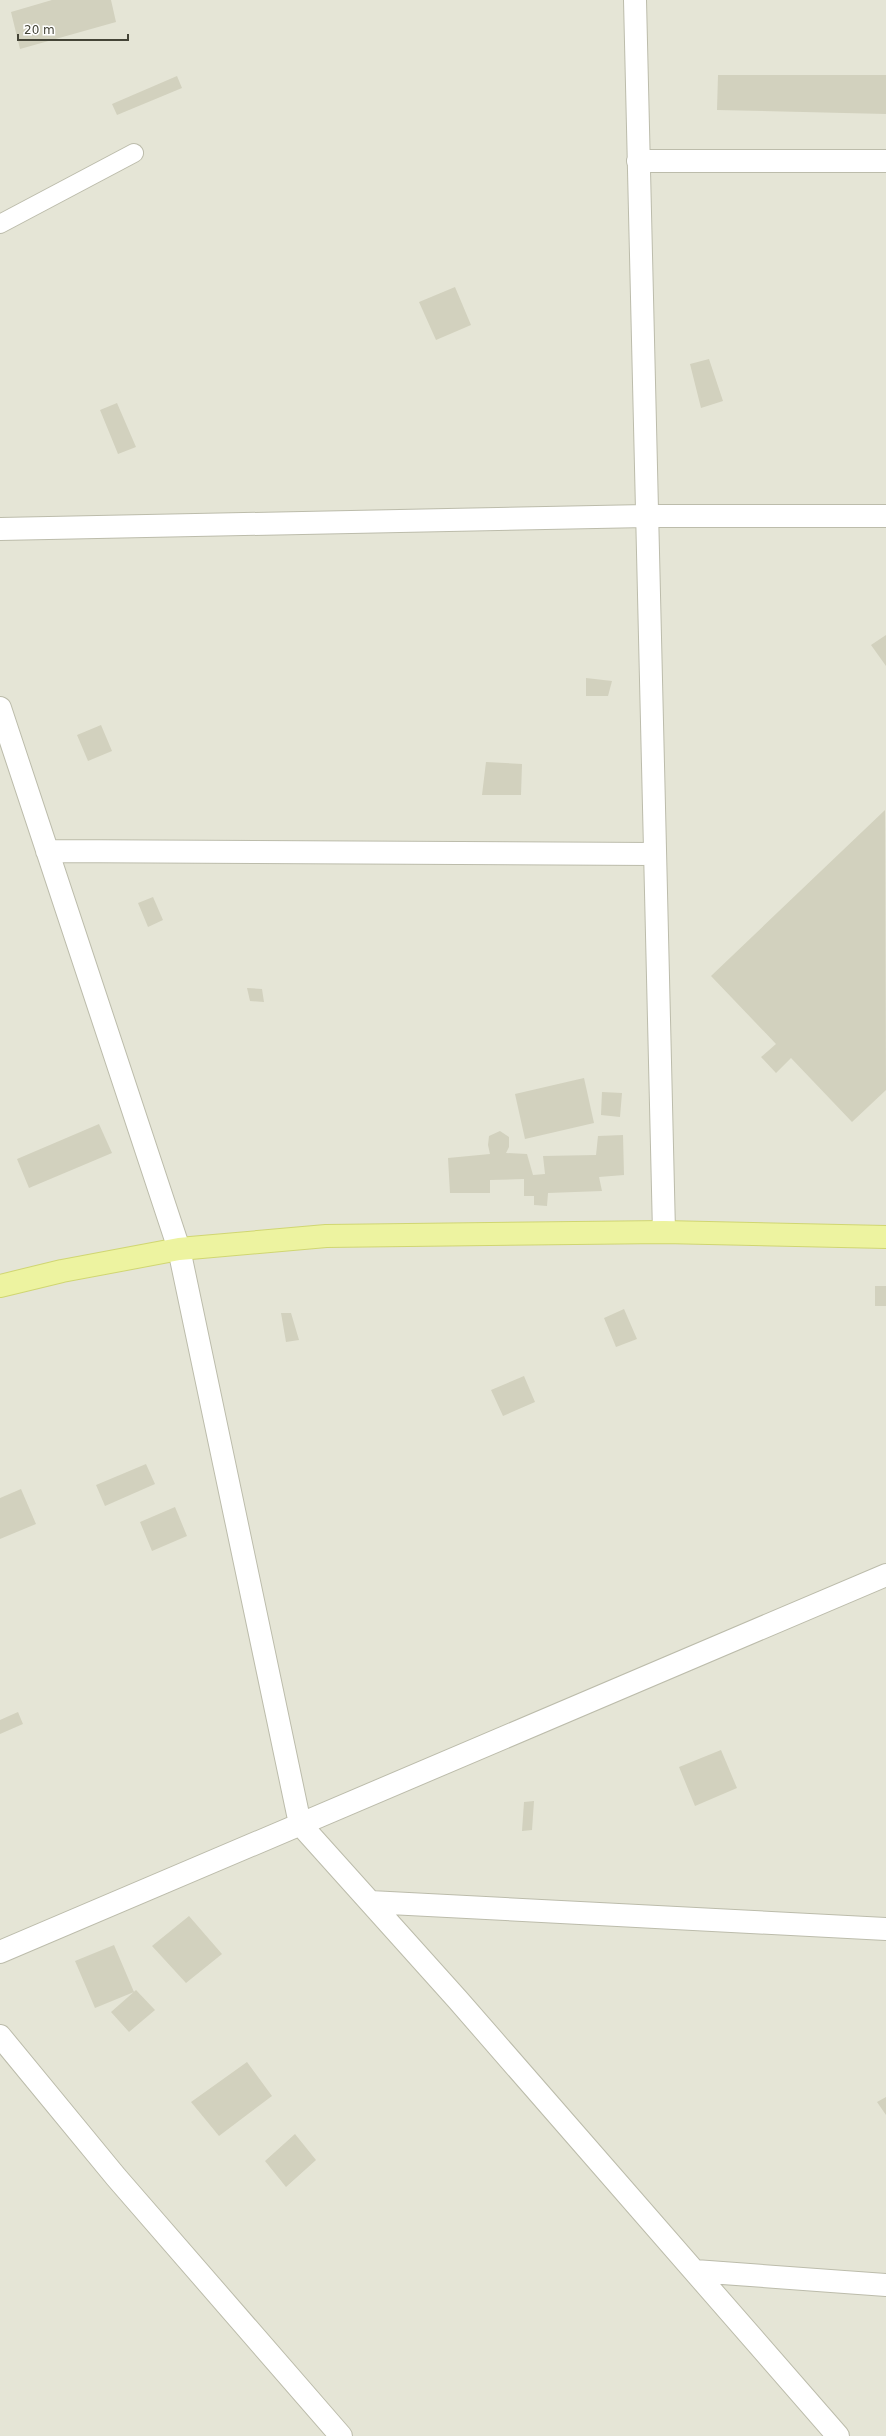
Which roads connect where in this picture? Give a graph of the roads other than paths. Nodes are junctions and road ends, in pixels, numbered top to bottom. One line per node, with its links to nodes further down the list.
1 (635, 0): 3 (street)
2 (134, 153): 5 (lane)
3 (638, 161): 4 (street); 6 (street)
4 (886, 161)
5 (0, 224)
6 (646, 516): 7 (street); 8 (street); 11 (street)
7 (886, 516)
8 (0, 529)
9 (0, 708): 10 (street)
10 (47, 852): 11 (street); 14 (street)
11 (654, 854): 12 (street)
12 (664, 1232): 13 (main road); 14 (main road)
13 (886, 1237)
14 (179, 1249): 15 (main road); 17 (street)
15 (0, 1286)
16 (886, 1576): 17 (street)
17 (300, 1824): 18 (street); 20 (street)
18 (370, 1902): 19 (street); 22 (street)
19 (886, 1929)
20 (0, 1952)
21 (0, 2036): 24 (street)
22 (695, 2272): 23 (street); 25 (street)
23 (886, 2285)
24 (341, 2436)
25 (838, 2436)

